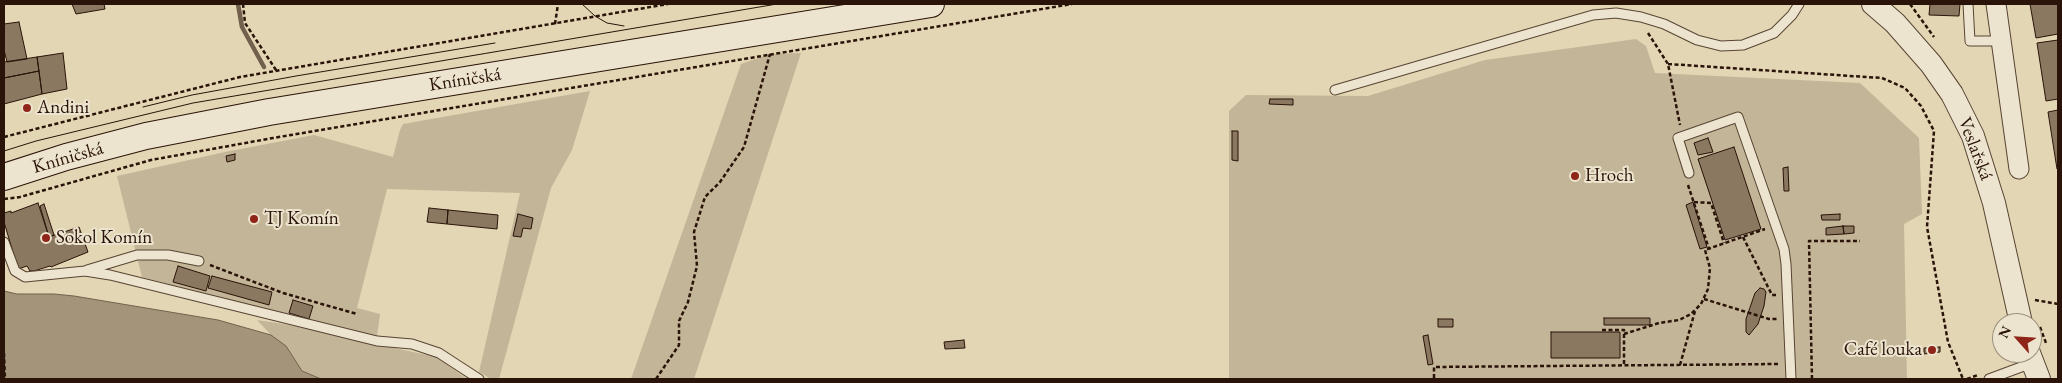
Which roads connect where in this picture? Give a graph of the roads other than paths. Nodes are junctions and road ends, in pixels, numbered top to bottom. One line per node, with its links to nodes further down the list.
1 (931, 4): 12 (main road, Kníničská)
2 (1799, 4): 9 (lane)
3 (1873, 4): 8 (street, Veslařská)
4 (1896, 4): 8 (street)
5 (1968, 4): 7 (lane)
6 (1996, 4): 7 (street, Veslařská)
7 (2001, 40): 10 (street, Veslařská)
8 (1920, 49): 16 (street, Veslařská)
9 (1335, 90)
10 (2019, 169)
11 (1689, 173): 19 (lane)
12 (4, 177)
13 (4, 242): 15 (lane)
14 (199, 261): 15 (lane)
15 (85, 271): 18 (lane)
16 (2019, 313)
17 (2033, 365): 20 (lane)
18 (479, 379)
19 (1791, 379)
20 (1989, 379)

